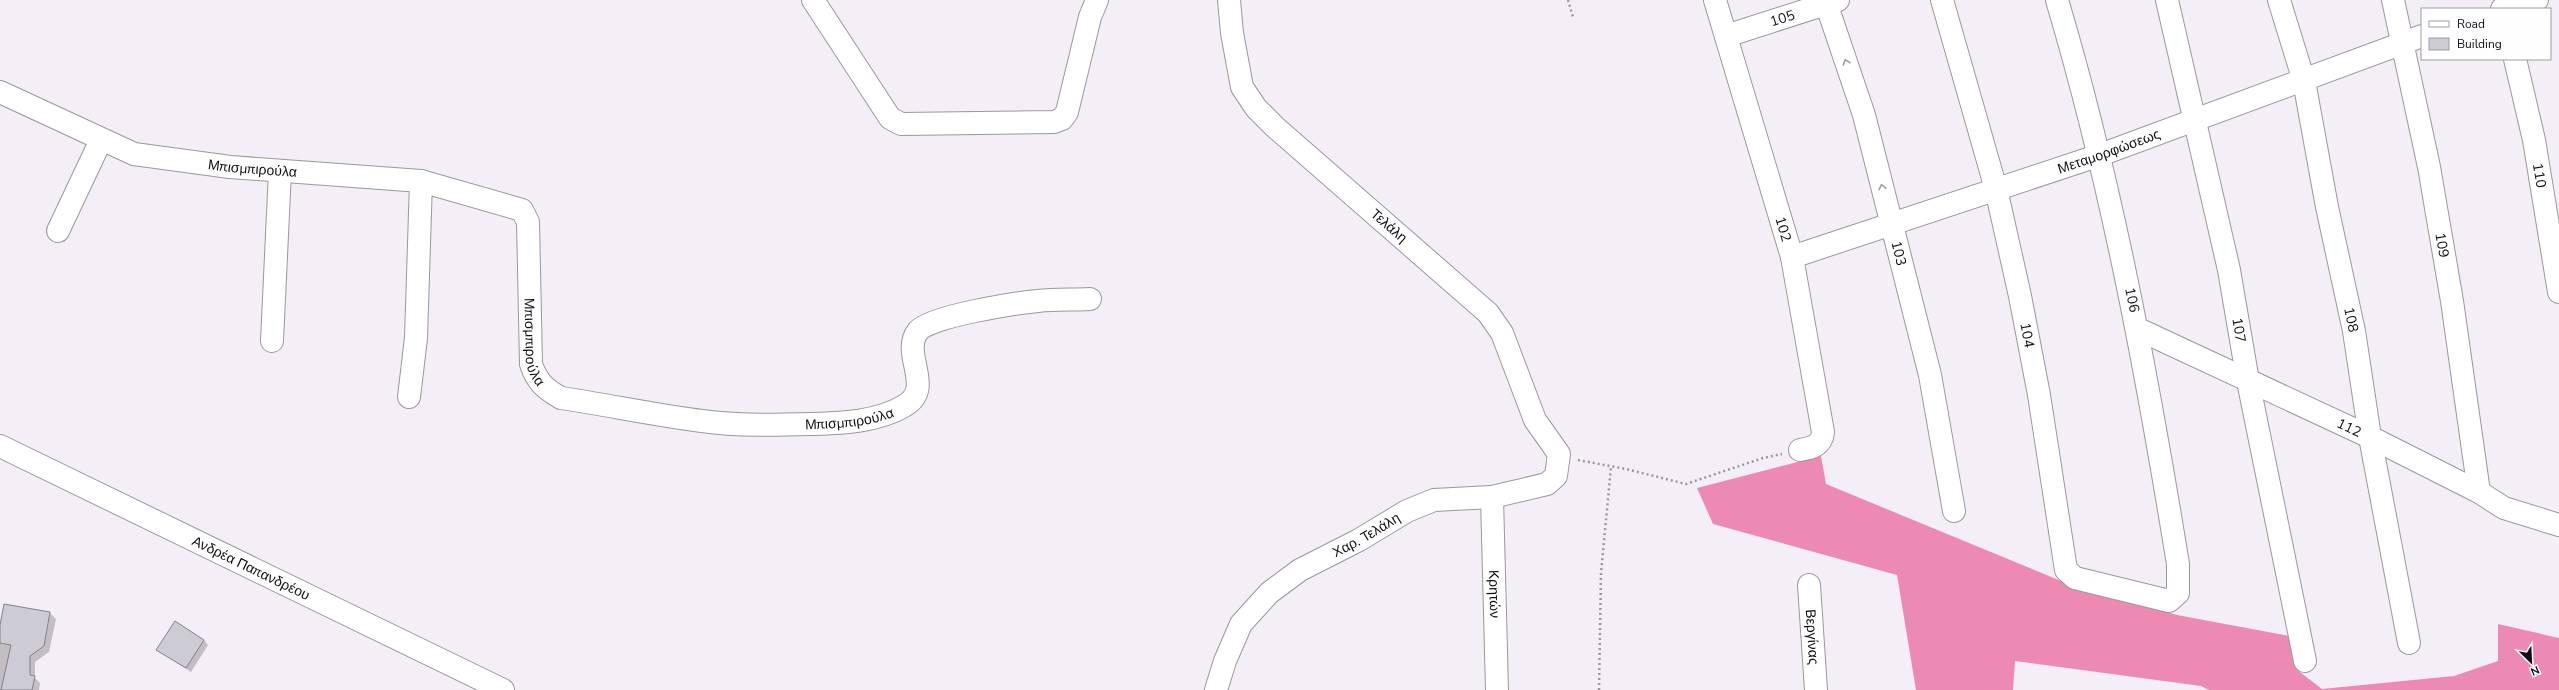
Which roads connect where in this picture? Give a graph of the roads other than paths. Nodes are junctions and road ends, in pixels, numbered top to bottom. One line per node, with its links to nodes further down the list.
1 (812, 0): 2 (street)
2 (1097, 0)
3 (1229, 0): 37 (street, Τελάλη)
4 (1715, 0): 13 (street, 102)
5 (1942, 0): 24 (street, 104)
6 (2057, 0): 21 (street, 106)
7 (2167, 0): 19 (street, 107)
8 (2279, 0): 17 (street, 108)
9 (2393, 0): 15 (street, 109)
10 (2537, 0): 12 (street)
11 (1830, 1): 13 (street, 105); 25 (street, 103, one-way to 11)
12 (2507, 8)
13 (1726, 36): 27 (street, 102)
14 (2421, 36): 15 (street, Μεταμορφώσεως)
15 (2401, 43): 17 (street, Μεταμορφώσεως); 38 (street, 109)
16 (2515, 60): 28 (street, 110)
17 (2304, 81): 19 (street, Μεταμορφώσεως); 34 (street, 108)
18 (0, 92): 20 (street, Μπισμπιρούλα)
19 (2194, 122): 21 (street, Μεταμορφώσεως); 32 (street, 107)
20 (100, 140): 22 (street, Μπισμπιρούλα); 26 (street)
21 (2100, 155): 24 (street, Μεταμορφώσεως); 30 (street, 106)
22 (280, 171): 23 (street, Μπισμπιρούλα); 31 (street)
23 (421, 181): 29 (street, Μπισμπιρούλα); 33 (street)
24 (1996, 190): 25 (street, Μεταμορφώσεως); 43 (street, 104)
25 (1890, 225): 27 (street, Μεταμορφώσεως); 40 (street, 103)
26 (58, 231)
27 (1792, 257): 36 (street, 102)
28 (2559, 292)
29 (1090, 299)
30 (2138, 330): 32 (street, 112); 43 (street, 106)
31 (272, 341)
32 (2248, 381): 34 (street, 112); 45 (street, 107)
33 (409, 397)
34 (2370, 437): 38 (street, 112); 44 (street, 108)
35 (0, 446): 46 (street, Ανδρέα Παπανδρέου)
36 (1800, 450)
37 (1559, 454): 39 (street, Χαρ. Τελάλη)
38 (2479, 492): 41 (street, 112)
39 (1492, 497): 48 (street, Χαρ. Τελάλη); 49 (street, Κρητών)
40 (1954, 511)
41 (2559, 525)
42 (1809, 585): 50 (street, Βεργίνας)
43 (2168, 601)
44 (2409, 642)
45 (2305, 661)
46 (478, 684): 47 (street, Ανδρέα Παπανδρέου)
47 (503, 690)
48 (1216, 690)
49 (1497, 690)
50 (1816, 690)

